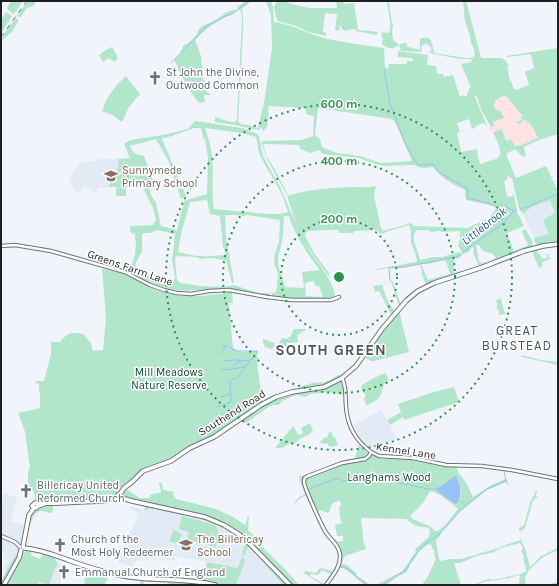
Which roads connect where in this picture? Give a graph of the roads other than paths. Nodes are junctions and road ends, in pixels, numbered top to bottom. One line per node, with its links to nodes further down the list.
1 (558, 244): 4 (main road, Southend Road)
2 (1, 246): 3 (street, Greens Farm Lane)
3 (339, 297)
4 (342, 378): 5 (street); 7 (main road, Southend Road)
5 (371, 452): 6 (street, Kennel Lane); 13 (street, Kennel Lane)
6 (558, 479)
7 (120, 497): 9 (main road); 12 (main road)
8 (1, 536): 9 (street)
9 (22, 548): 10 (main road); 11 (main road)
10 (4, 585)
11 (215, 585)
12 (290, 585)
13 (326, 585)

